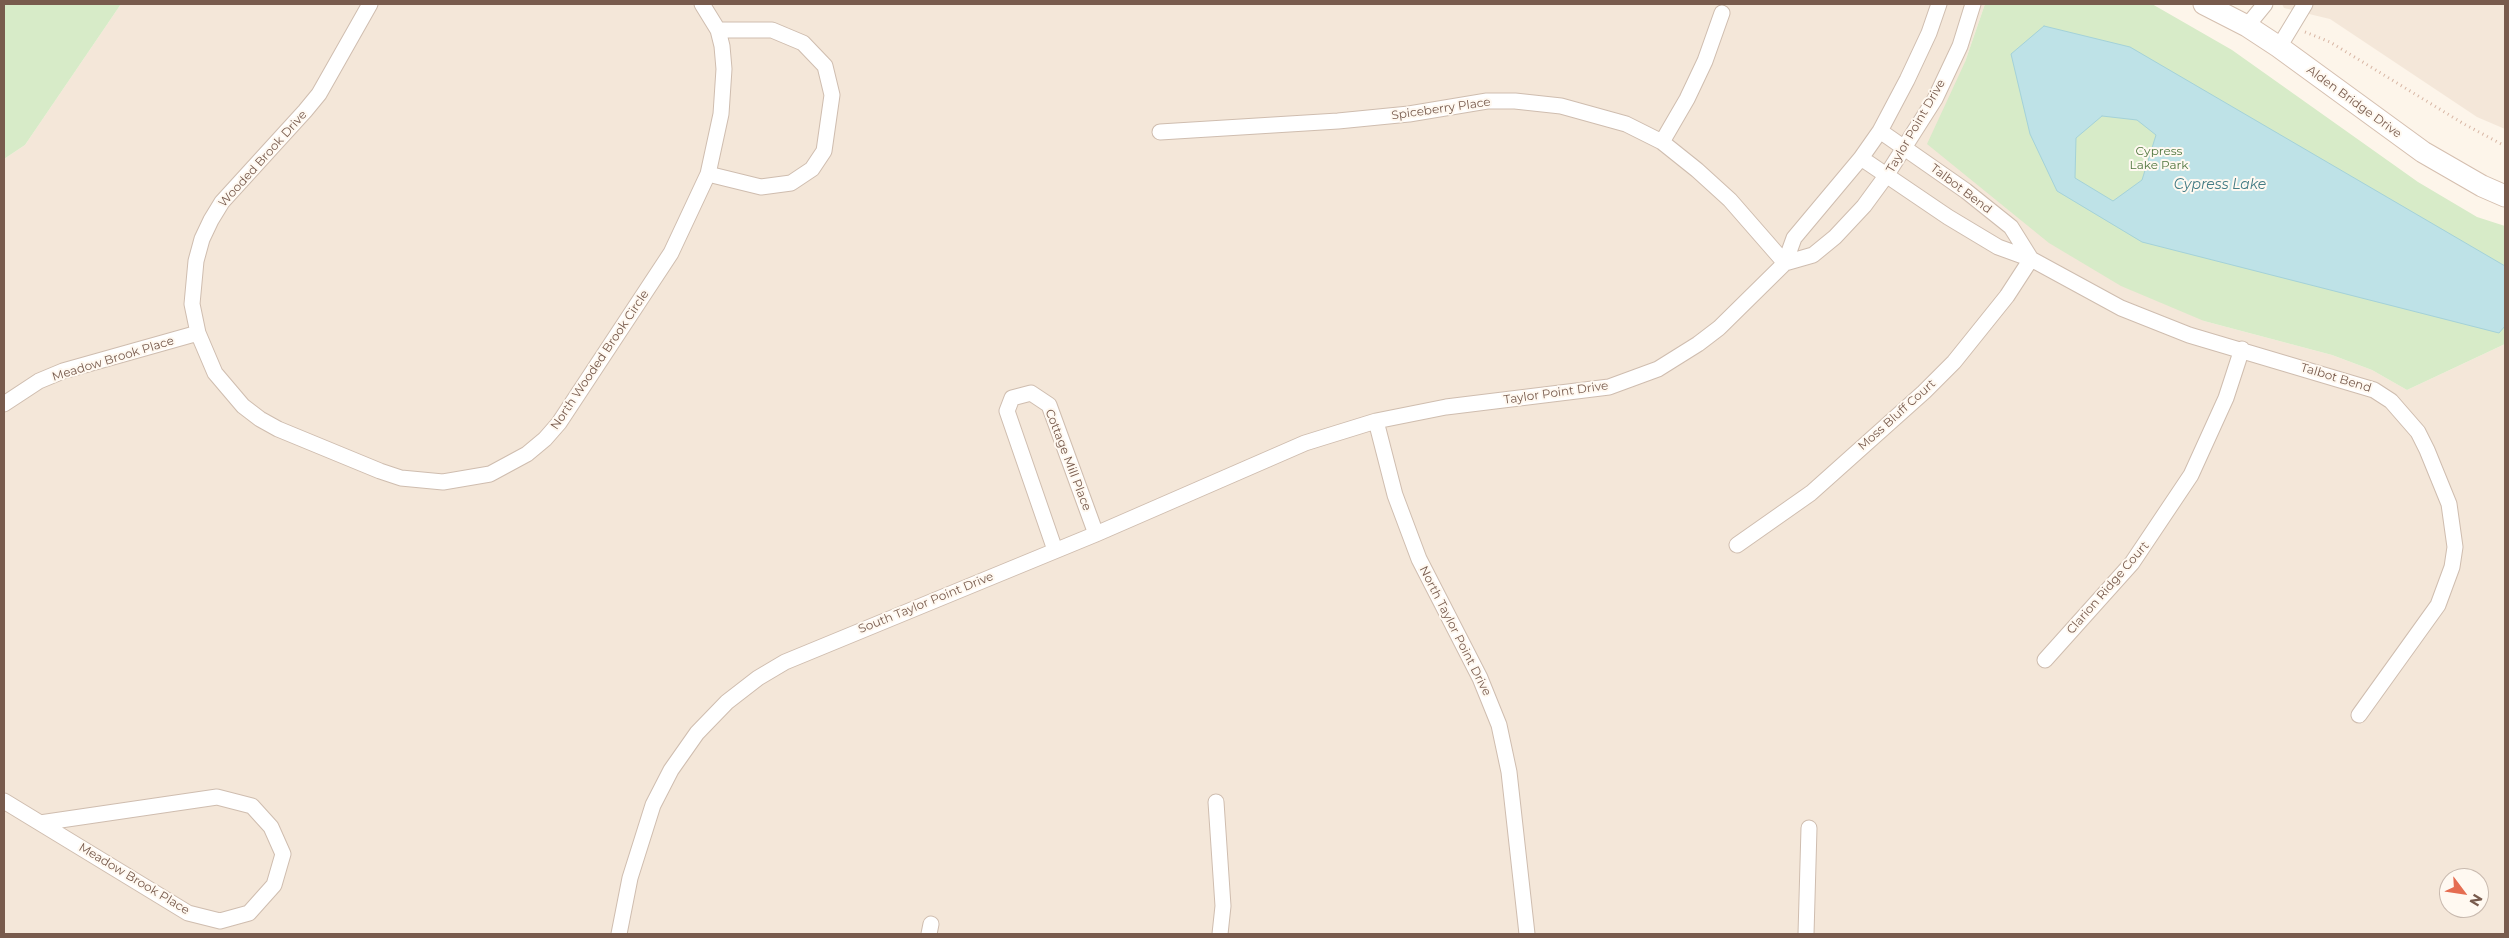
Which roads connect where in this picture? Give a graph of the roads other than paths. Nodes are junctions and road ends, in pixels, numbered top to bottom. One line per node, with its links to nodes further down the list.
1 (359, 4): 13 (street, Wooded Brook Drive)
2 (370, 4): 13 (street, Wooded Brook Drive)
3 (702, 4): 11 (street, North Wooded Brook Circle)
4 (1939, 4): 14 (street, Taylor Point Drive)
5 (1974, 4): 17 (street, Taylor Point Drive)
6 (2204, 4): 10 (street, Alden Bridge Drive)
7 (2264, 4): 10 (street)
8 (2305, 4): 12 (street)
9 (1722, 12): 16 (street)
10 (2247, 26): 12 (street, Alden Bridge Drive)
11 (718, 30): 19 (street, North Wooded Brook Circle); 19 (street)
12 (2279, 47): 21 (street, Alden Bridge Drive)
13 (342, 49): 24 (street, Wooded Brook Drive)
14 (1880, 131): 17 (street, Talbot Bend); 18 (street, Taylor Point Drive)
15 (1160, 132): 16 (street, Spiceberry Place)
16 (1662, 142): 23 (street, Spiceberry Place)
17 (1906, 148): 20 (street, Taylor Point Drive); 22 (street, Talbot Bend)
18 (1861, 158): 20 (street, Talbot Bend); 23 (street, Taylor Point Drive)
19 (708, 174): 24 (street, North Wooded Brook Circle)
20 (1886, 176): 22 (street, Talbot Bend); 23 (street, Taylor Point Drive)
21 (2505, 196)
22 (2031, 259): 25 (street, Talbot Bend); 29 (street, Moss Bluff Court)
23 (1785, 263): 27 (street, Taylor Point Drive)
24 (198, 333): 26 (street, Meadow Brook Place)
25 (2242, 349): 31 (street, Clarion Ridge Court); 32 (street, Talbot Bend)
26 (4, 404)
27 (1376, 421): 28 (street, South Taylor Point Drive); 39 (street, North Taylor Point Drive)
28 (1096, 534): 30 (street, South Taylor Point Drive); 30 (street, Cottage Mill Place)
29 (1737, 545)
30 (1055, 550): 37 (street, South Taylor Point Drive)
31 (2045, 660)
32 (2359, 715)
33 (4, 801): 35 (street, Meadow Brook Place)
34 (1216, 802): 38 (street)
35 (40, 822): 35 (street, Meadow Brook Place)
36 (1809, 828): 40 (street)
37 (619, 934)
38 (1220, 934)
39 (1527, 934)
40 (1806, 934)

